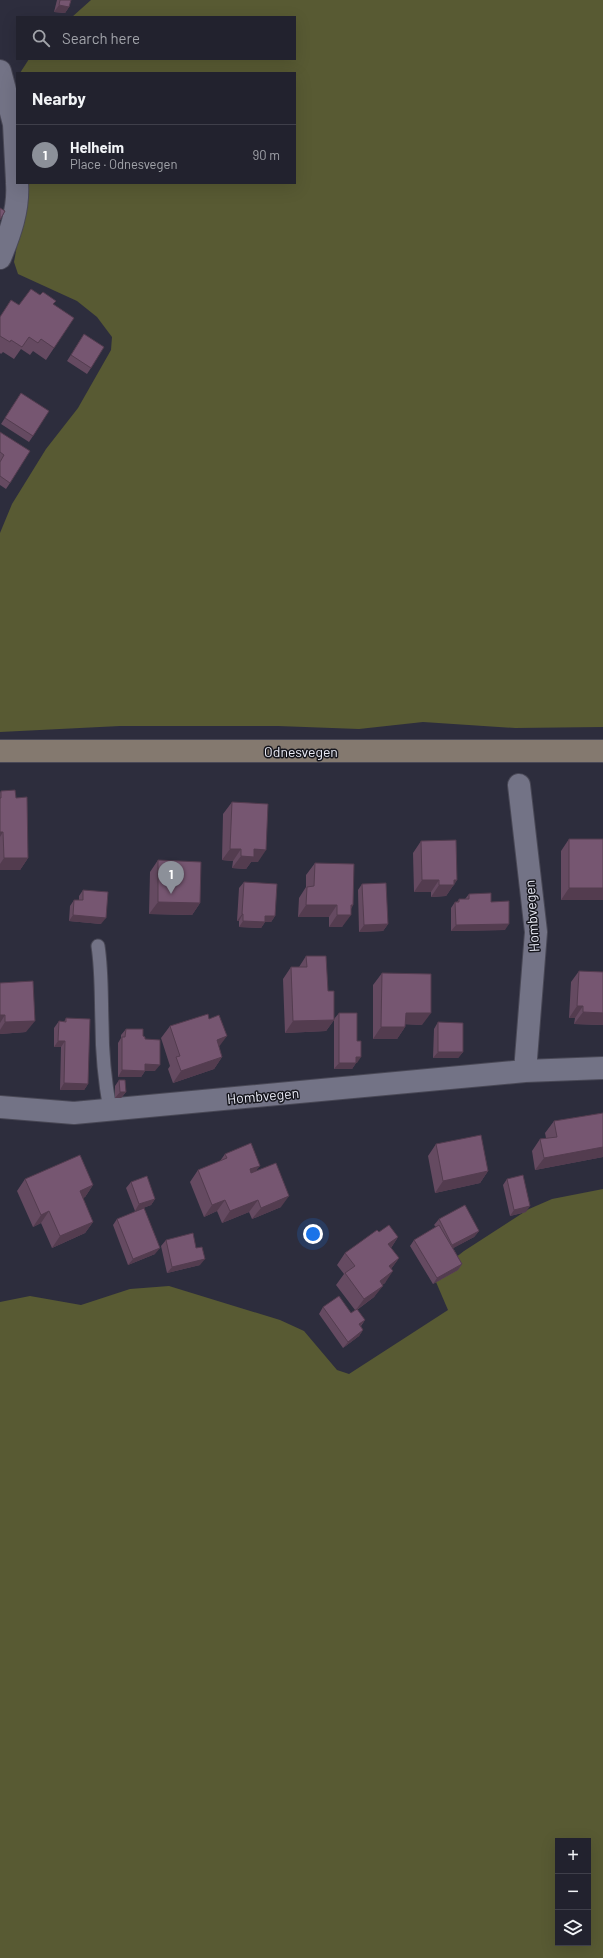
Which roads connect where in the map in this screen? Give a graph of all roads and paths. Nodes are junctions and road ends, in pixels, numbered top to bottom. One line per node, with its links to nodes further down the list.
1 (0, 71): 2 (street)
2 (16, 163)
3 (17, 184): 4 (street)
4 (0, 258)
5 (0, 751): 6 (main road, Odnesvegen)
6 (603, 751)
7 (519, 785): 10 (street, Hombvegen)
8 (98, 946): 12 (lane)
9 (603, 1068): 10 (street, Hombvegen)
10 (525, 1072): 12 (street, Hombvegen)
11 (0, 1107): 12 (street, Hombvegen)
12 (110, 1110)

